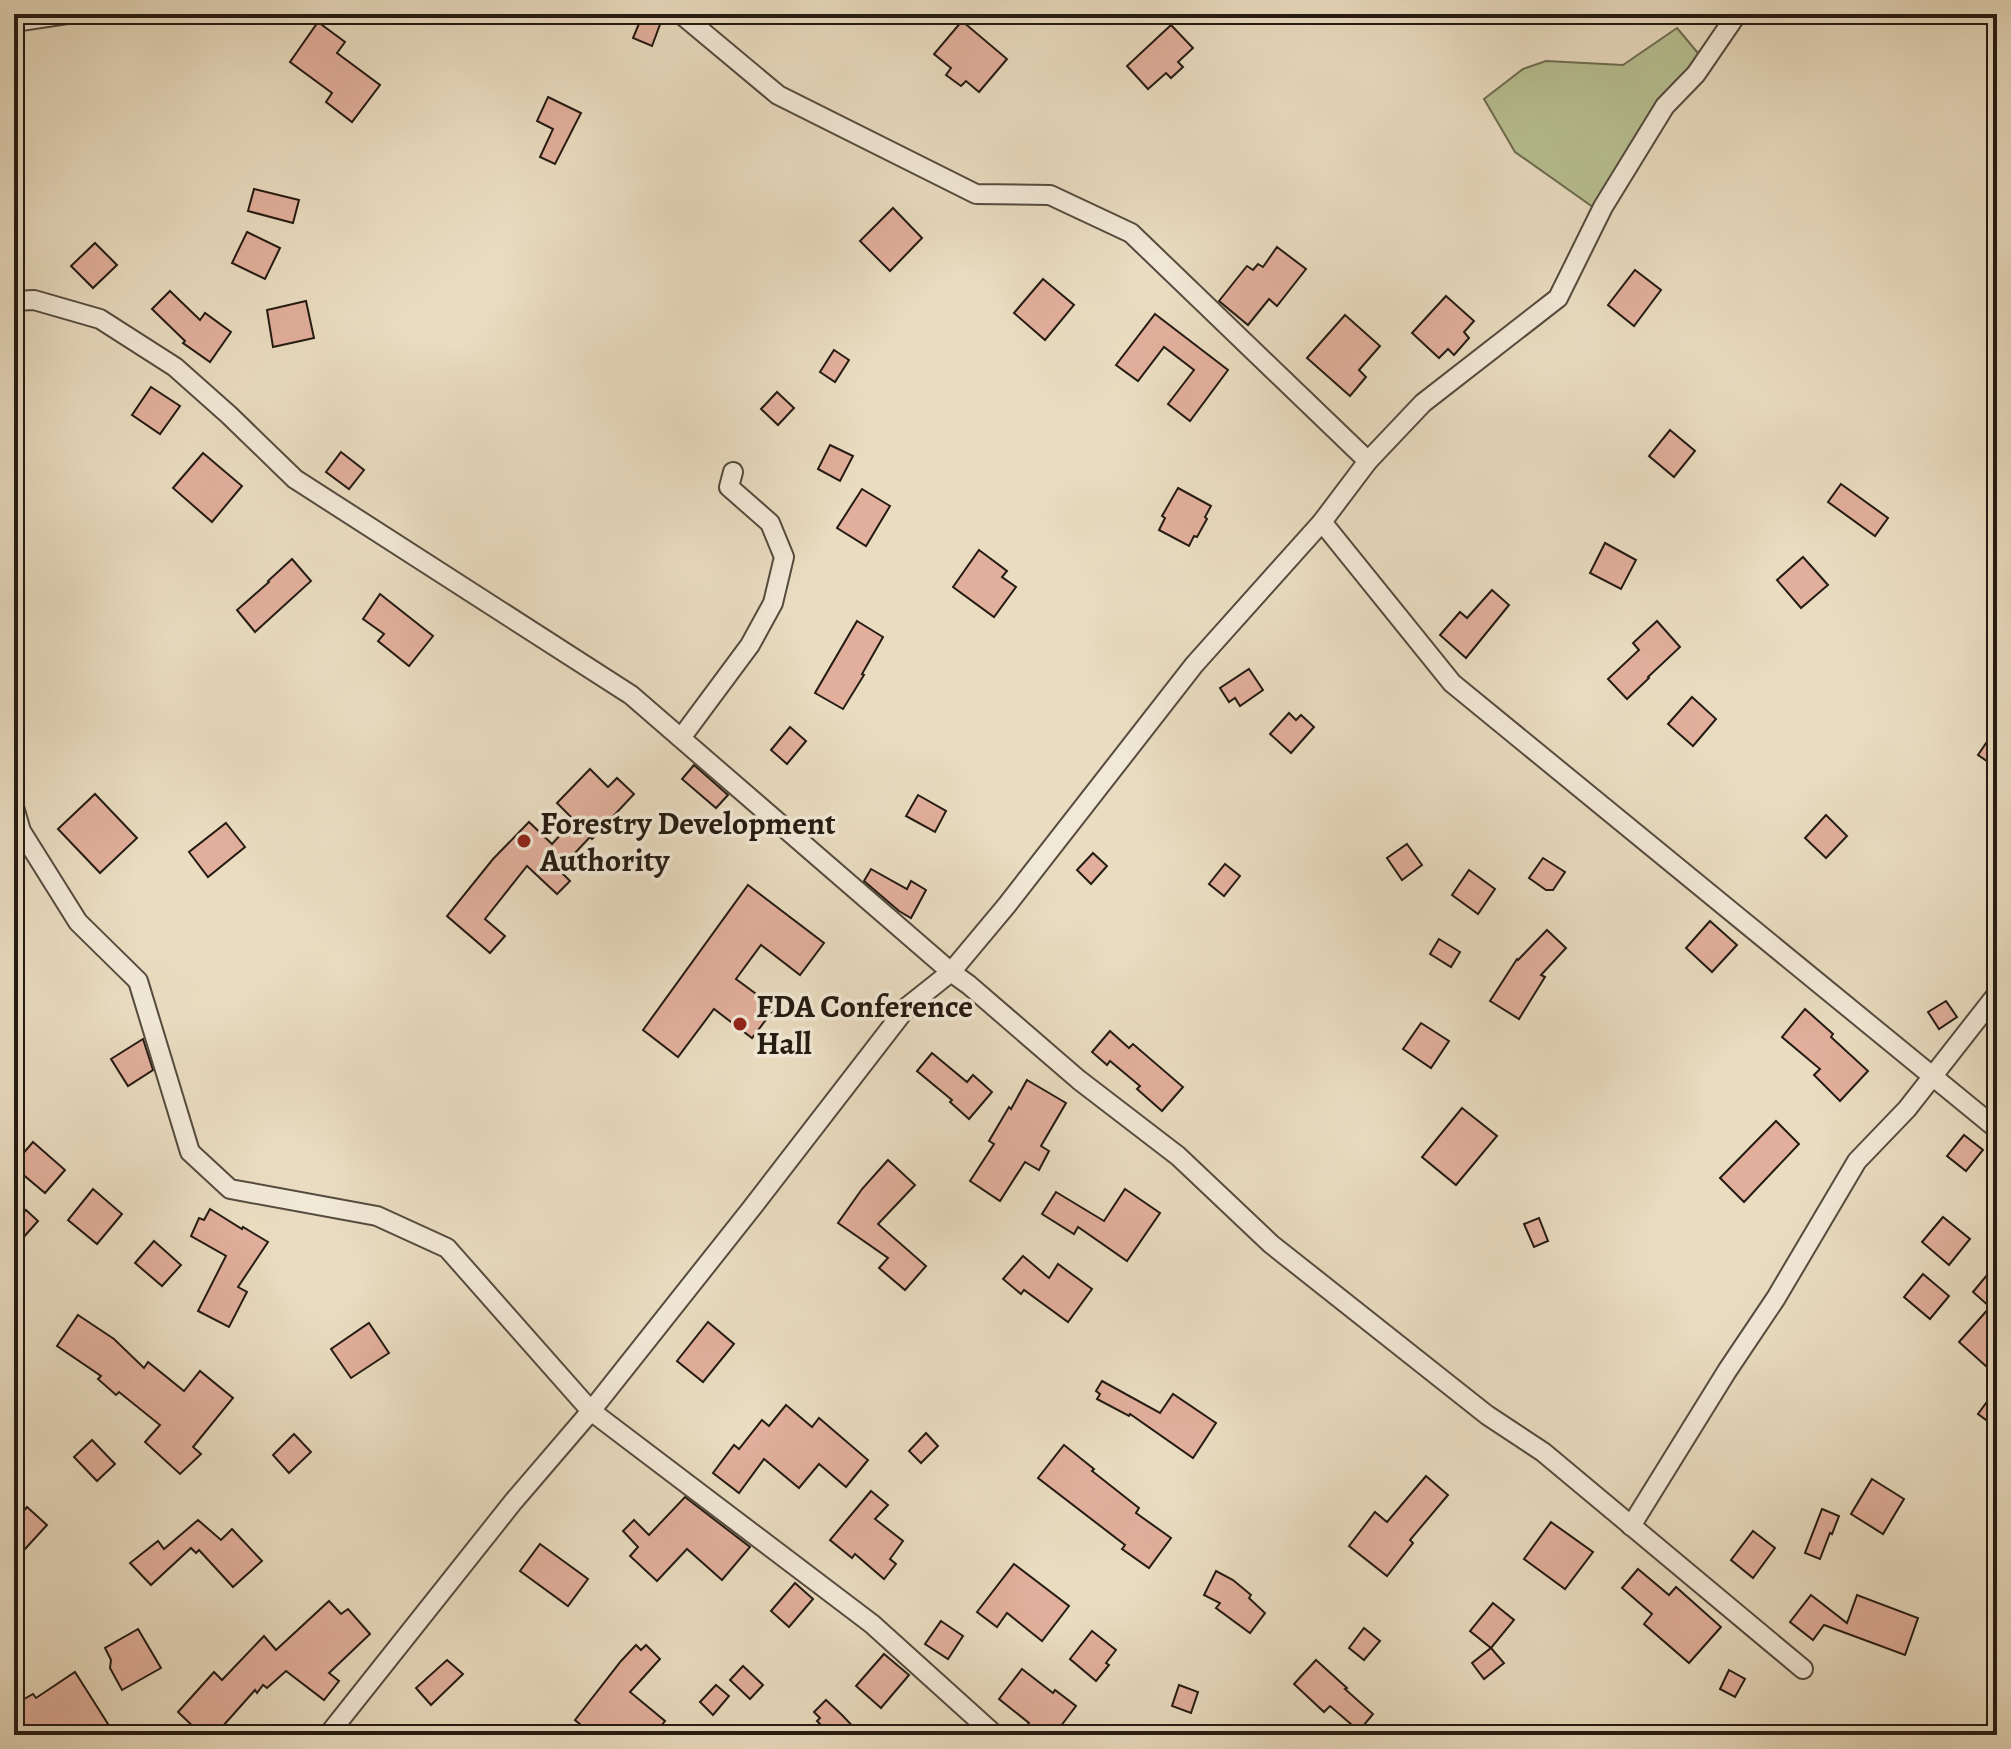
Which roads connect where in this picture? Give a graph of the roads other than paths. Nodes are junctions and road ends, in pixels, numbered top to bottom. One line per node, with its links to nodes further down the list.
1 (67, 14): 4 (street)
2 (681, 14): 6 (street)
3 (1737, 14): 6 (street)
4 (14, 22)
5 (14, 301): 9 (street)
6 (1368, 461): 8 (street)
7 (733, 472): 9 (street)
8 (1322, 522): 11 (street); 13 (street)
9 (681, 738): 11 (street)
10 (14, 807): 15 (street)
11 (951, 972): 15 (street); 16 (street)
12 (1997, 994): 13 (street)
13 (1932, 1076): 14 (street); 16 (street)
14 (1997, 1129)
15 (591, 1411): 18 (street); 19 (street)
16 (1631, 1526): 17 (street)
17 (1803, 1669)
18 (328, 1735)
19 (995, 1735)

